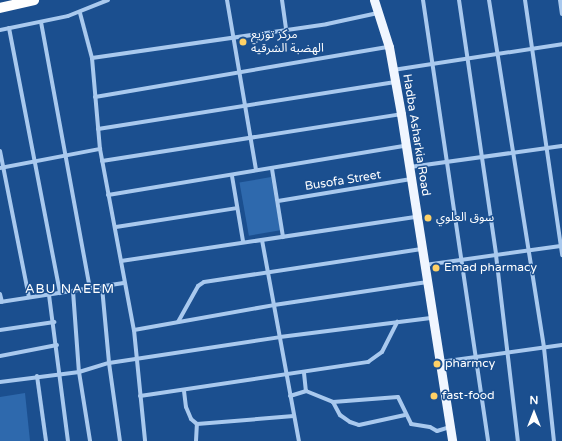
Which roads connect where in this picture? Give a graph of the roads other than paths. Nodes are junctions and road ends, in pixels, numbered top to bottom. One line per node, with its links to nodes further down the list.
1 (34, 0): 11 (highway)
2 (108, 0): 12 (street)
3 (227, 0): 19 (street)
4 (282, 0): 17 (street)
5 (423, 0): 26 (street)
6 (459, 0): 25 (street)
7 (489, 0): 23 (street)
8 (525, 0): 22 (street)
9 (560, 0): 14 (street)
10 (374, 1): 13 (main road, Hadba Asharkia Road)
11 (0, 8)
12 (80, 13): 15 (street); 24 (street)
13 (378, 13): 17 (street); 21 (main road, Hadba Asharkia Road)
14 (562, 14)
15 (41, 22): 16 (street); 41 (street)
16 (9, 28): 18 (street); 44 (street)
17 (286, 29): 19 (street)
18 (0, 30)
19 (234, 38): 24 (street); 28 (street)
20 (562, 44): 22 (street)
21 (388, 48): 27 (main road, Hadba Asharkia Road); 28 (street)
22 (531, 49): 23 (street); 37 (street)
23 (497, 54): 25 (street); 40 (street)
24 (92, 58): 30 (street)
25 (467, 59): 26 (street); 42 (street)
26 (433, 64): 27 (street); 45 (street)
27 (393, 70): 29 (main road, Hadba Asharkia Road)
28 (238, 73): 30 (street); 31 (street)
29 (395, 82): 31 (street); 32 (main road, Hadba Asharkia Road)
30 (95, 97): 33 (street)
31 (246, 106): 33 (street); 34 (street)
32 (401, 114): 34 (street); 35 (main road, Hadba Asharkia Road)
33 (98, 129): 38 (street)
34 (251, 139): 43 (street); 49 (street)
35 (406, 146): 46 (main road, Hadba Asharkia Road); 48 (street)
36 (562, 146): 37 (street)
37 (548, 148): 40 (street); 55 (street)
38 (100, 149): 41 (street); 43 (street)
39 (0, 151): 47 (street)
40 (514, 153): 42 (street); 63 (street)
41 (66, 155): 44 (street); 73 (street)
42 (480, 158): 45 (street); 64 (street)
43 (102, 161): 52 (street)
44 (34, 162): 47 (street); 75 (street)
45 (448, 163): 46 (street); 66 (street)
46 (409, 167): 51 (main road, Hadba Asharkia Road)
47 (2, 168): 78 (street)
48 (272, 169): 49 (street); 53 (street)
49 (256, 170): 50 (street)
50 (232, 176): 52 (street); 54 (street)
51 (411, 179): 53 (street, Busofa Street); 56 (main road, Hadba Asharkia Road)
52 (108, 195): 57 (street)
53 (278, 202): 58 (street)
54 (237, 208): 57 (street); 60 (street)
55 (560, 216): 61 (street)
56 (417, 217): 58 (street); 62 (main road, Hadba Asharkia Road)
57 (116, 228): 67 (street)
58 (283, 237): 59 (street)
59 (262, 240): 60 (street); 69 (street)
60 (243, 242): 67 (street)
61 (561, 246): 63 (street); 65 (street)
62 (422, 248): 68 (main road, Hadba Asharkia Road); 69 (street)
63 (529, 251): 64 (street); 90 (street)
64 (496, 255): 66 (street); 91 (street)
65 (562, 255)
66 (463, 260): 68 (street); 93 (street)
67 (121, 261): 71 (street)
68 (424, 265): 70 (main road, Hadba Asharkia Road)
69 (268, 273): 80 (street); 83 (street)
70 (428, 282): 80 (street); 81 (main road, Hadba Asharkia Road)
71 (124, 283): 72 (street); 86 (street)
72 (102, 287): 73 (street); 96 (street)
73 (90, 288): 74 (street)
74 (73, 291): 75 (street); 97 (street)
75 (60, 293): 77 (street)
76 (0, 294): 79 (street)
77 (49, 295): 78 (street); 82 (street)
78 (29, 297): 79 (street)
79 (1, 302)
80 (274, 305): 83 (street); 87 (street)
81 (431, 318): 84 (street); 95 (main road, Hadba Asharkia Road)
82 (54, 322): 85 (street); 88 (street)
83 (178, 322): 86 (street)
84 (397, 322): 87 (street); 98 (street)
85 (0, 330)
86 (134, 330): 94 (street)
87 (280, 338): 94 (street); 100 (street)
88 (57, 345): 92 (street); 99 (street)
89 (562, 345): 90 (street)
90 (544, 348): 91 (street); 122 (street)
91 (508, 352): 93 (street); 121 (street)
92 (0, 356)
93 (478, 358): 95 (street); 120 (street)
94 (136, 359): 96 (street); 105 (street)
95 (439, 362): 111 (main road, Hadba Asharkia Road)
96 (109, 364): 97 (street); 115 (street)
97 (79, 372): 99 (street); 114 (street)
98 (304, 373): 100 (street); 103 (street)
99 (59, 374): 101 (street); 113 (street)
100 (287, 375): 104 (street); 106 (street)
101 (37, 376): 102 (street); 112 (street)
102 (0, 382)
103 (306, 390): 106 (street); 107 (street)
104 (184, 391): 105 (street); 110 (street)
105 (140, 396): 116 (street)
106 (290, 396): 109 (street)
107 (333, 402): 108 (street); 108 (street)
108 (406, 415): 111 (street)
109 (294, 416): 110 (street); 118 (street)
110 (197, 424): 117 (street)
111 (450, 427): 119 (main road, Hadba Asharkia Road)
112 (46, 441)
113 (68, 441)
114 (90, 441)
115 (120, 441)
116 (145, 441)
117 (196, 441)
118 (298, 441)
119 (452, 441)
120 (488, 441)
121 (518, 441)
122 (554, 441)

